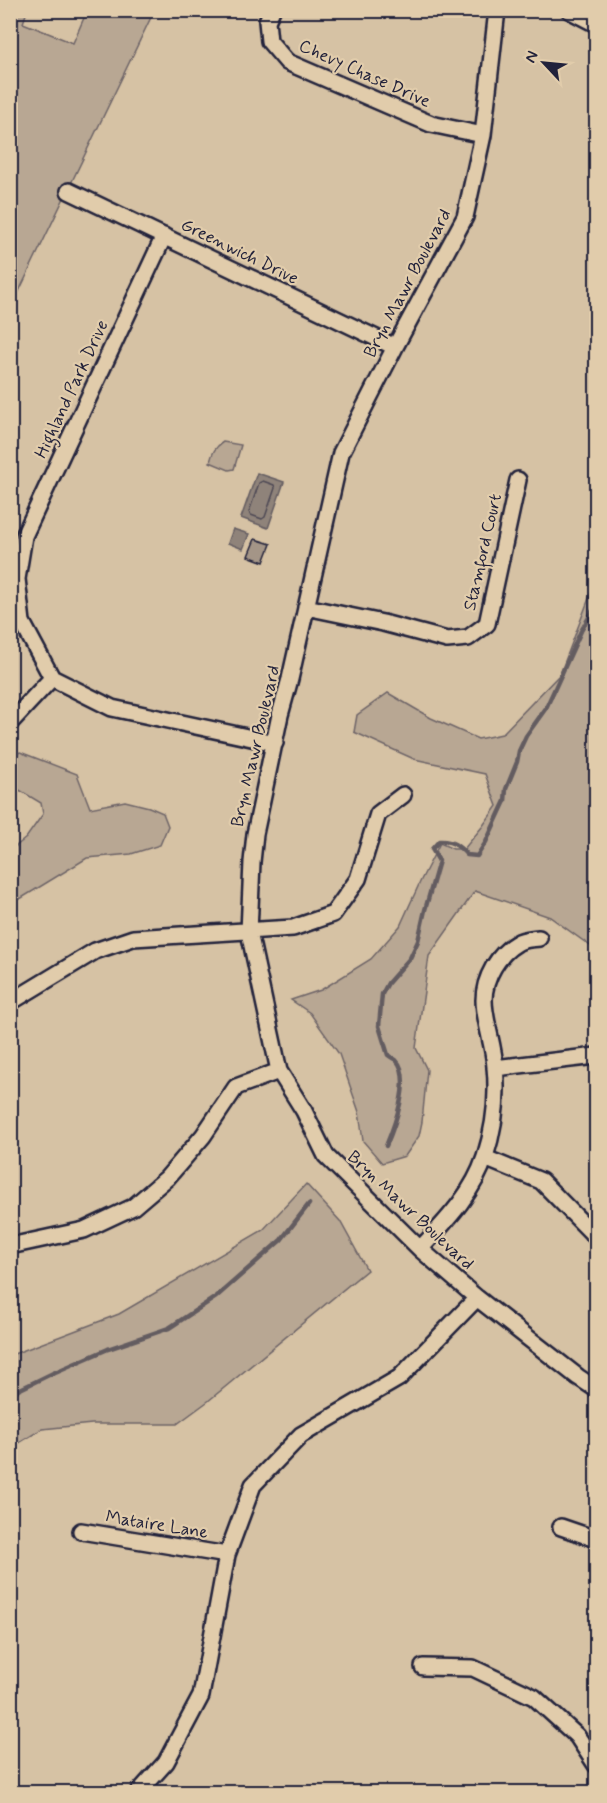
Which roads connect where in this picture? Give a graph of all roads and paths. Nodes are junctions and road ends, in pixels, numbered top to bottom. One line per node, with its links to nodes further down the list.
1 (272, 10): 5 (street, Chevy Chase Drive)
2 (497, 10): 5 (street, Bryn Mawr Boulevard)
3 (569, 10): 4 (street)
4 (597, 24)
5 (483, 135): 8 (street, Bryn Mawr Boulevard)
6 (69, 191): 7 (street, Greenwich Drive)
7 (164, 236): 8 (street, Greenwich Drive); 11 (street, Highland Park Drive)
8 (395, 347): 10 (street, Bryn Mawr Boulevard)
9 (518, 480): 10 (street, Stamford Court)
10 (306, 607): 13 (street, Bryn Mawr Boulevard)
11 (52, 678): 12 (street); 13 (street)
12 (10, 723)
13 (275, 743): 15 (street, Bryn Mawr Boulevard)
14 (403, 795): 15 (street)
15 (249, 932): 17 (street); 20 (street, Bryn Mawr Boulevard)
16 (539, 938): 19 (street)
17 (14, 1000)
18 (597, 1056): 19 (street)
19 (495, 1068): 21 (street)
20 (279, 1071): 23 (street); 24 (street, Bryn Mawr Boulevard)
21 (485, 1158): 22 (street); 24 (street)
22 (597, 1237)
23 (10, 1246)
24 (420, 1249): 25 (street, Bryn Mawr Boulevard)
25 (477, 1298): 26 (street, Bryn Mawr Boulevard); 30 (street)
26 (597, 1389)
27 (561, 1527): 29 (street)
28 (81, 1531): 30 (street, Mataire Lane)
29 (597, 1539)
30 (227, 1555): 33 (street)
31 (423, 1667): 32 (street)
32 (597, 1765)
33 (140, 1792)

